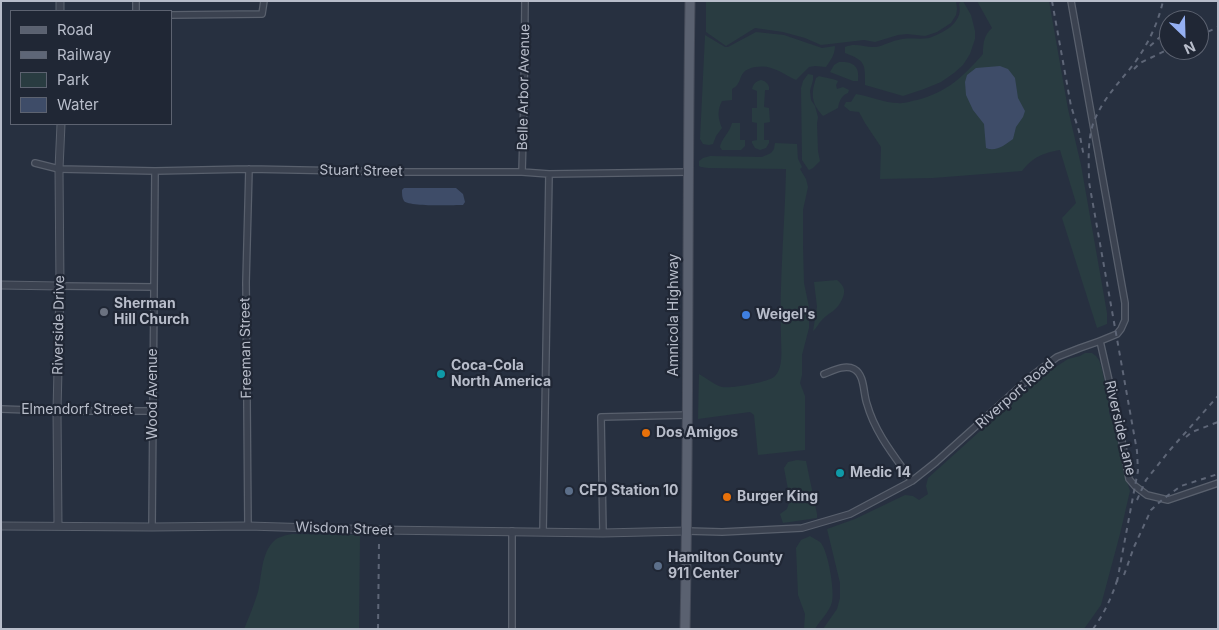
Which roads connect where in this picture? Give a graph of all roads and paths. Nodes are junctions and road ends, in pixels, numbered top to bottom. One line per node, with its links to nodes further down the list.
1 (264, 1): 5 (street)
2 (525, 1): 11 (street, Belle Arbor Avenue)
3 (690, 1): 12 (main road, Amnicola Highway)
4 (1071, 1): 17 (street, Riverport Road)
5 (172, 15)
6 (60, 125): 8 (street, Riverside Drive)
7 (35, 163): 8 (street, Stuart Street)
8 (60, 169): 10 (street, Stuart Street); 15 (street, Riverside Drive)
9 (249, 170): 10 (street, Stuart Street); 11 (street, Stuart Street); 27 (street, Freeman Street)
10 (155, 171): 16 (street, Wood Avenue)
11 (522, 172): 13 (street, Stuart Street)
12 (688, 172): 13 (street, Stuart Street); 22 (main road, Amnicola Highway)
13 (548, 174): 31 (street)
14 (1, 285): 15 (street)
15 (60, 286): 16 (street); 20 (street, Riverside Drive)
16 (154, 287): 21 (street, Wood Avenue)
17 (1100, 342): 23 (street, Riverport Road); 24 (street, Riverside Lane)
18 (824, 374): 23 (street)
19 (1, 410): 20 (street, Elmendorf Street)
20 (57, 411): 21 (street, Elmendorf Street); 26 (street, Riverside Drive)
21 (153, 411): 28 (street, Wood Avenue)
22 (688, 415): 30 (main road, Amnicola Highway); 32 (street)
23 (912, 481): 30 (street, Riverport Road)
24 (1218, 483)
25 (1, 526): 26 (street, Wisdom Street)
26 (58, 526): 28 (street, Wisdom Street)
27 (248, 526): 28 (street, Wisdom Street); 29 (street, Wisdom Street)
28 (152, 527)
29 (512, 531): 31 (street, Wisdom Street); 33 (street)
30 (687, 531): 32 (street, Wisdom Street); 34 (main road, Amnicola Highway)
31 (543, 532): 32 (street, Wisdom Street)
32 (603, 533)
33 (512, 629)
34 (685, 629)

